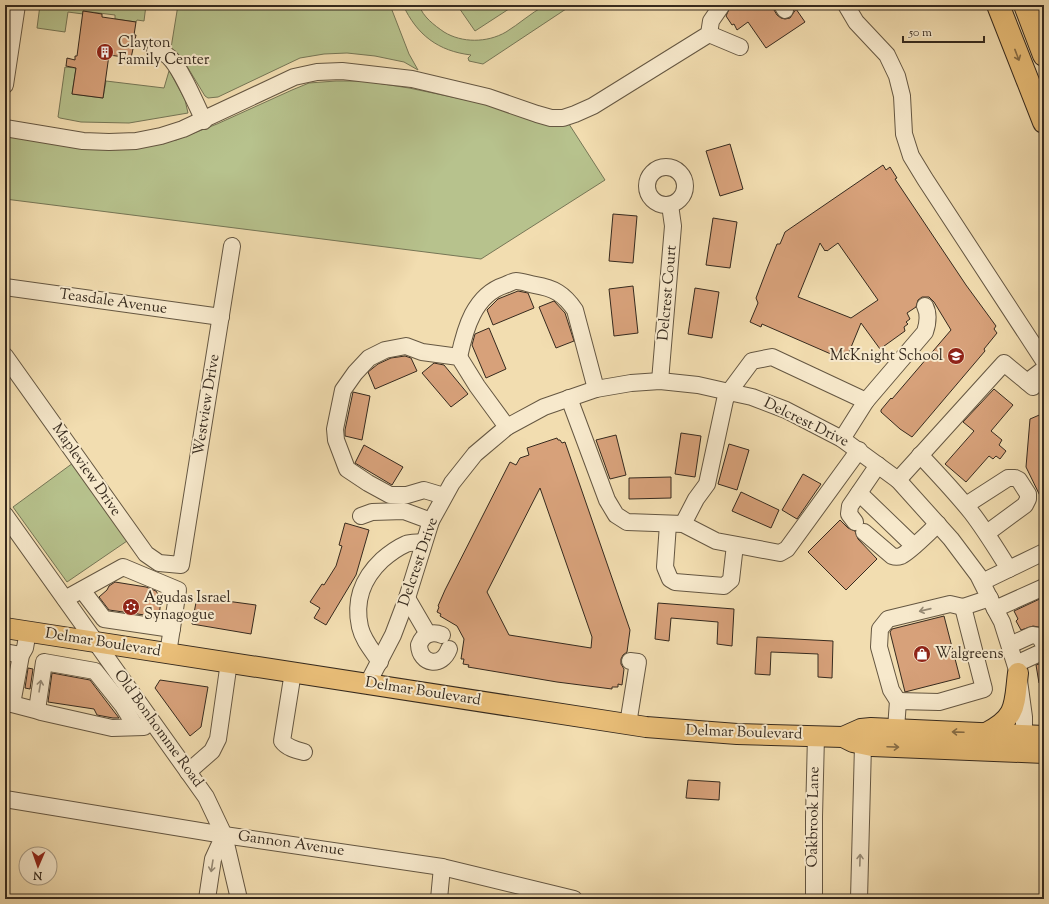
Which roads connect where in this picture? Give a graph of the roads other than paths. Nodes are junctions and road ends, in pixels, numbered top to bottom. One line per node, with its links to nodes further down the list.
1 (17, 5): 7 (street)
2 (722, 5): 6 (street)
3 (846, 5): 22 (street)
4 (998, 5): 13 (highway, one-way to 13)
5 (1025, 5): 10 (highway)
6 (709, 34): 8 (street); 12 (street)
7 (8, 41): 11 (street)
8 (740, 47)
9 (155, 51): 12 (street)
10 (1044, 55)
11 (5, 85)
12 (204, 120): 14 (street)
13 (1044, 122)
14 (5, 128)
15 (670, 205): 24 (street, Delcrest Court)
16 (232, 246): 19 (street, Westview Drive)
17 (5, 287): 19 (street, Teasdale Avenue)
18 (925, 306): 28 (street)
19 (221, 317): 48 (street, Westview Drive)
20 (5, 356): 48 (street, Mapleview Drive)
21 (459, 357): 25 (street); 29 (street); 36 (street)
22 (1044, 360)
23 (1044, 369): 32 (street)
24 (660, 381): 25 (street, Delcrest Drive); 26 (street, Delcrest Drive)
25 (596, 389): 27 (street, Delcrest Drive)
26 (729, 392): 28 (street); 30 (street, Delcrest Drive); 41 (street)
27 (569, 398): 29 (street, Delcrest Drive); 41 (street)
28 (866, 400): 30 (street)
29 (506, 426): 36 (street, Delcrest Drive)
30 (842, 439): 31 (street, Delcrest Drive)
31 (858, 450): 33 (street, Delcrest Drive); 45 (street)
32 (920, 455): 34 (street); 37 (street)
33 (878, 465): 34 (street, Delcrest Drive); 35 (street)
34 (898, 480): 42 (street, Delcrest Drive)
35 (859, 493): 46 (street); 46 (street)
36 (444, 496): 40 (street, Delcrest Drive)
37 (966, 506): 43 (street); 43 (street)
38 (5, 515): 54 (street, Old Bonhomme Road)
39 (361, 516): 40 (street)
40 (431, 520): 44 (street, Delcrest Drive)
41 (676, 524): 45 (street); 45 (street)
42 (938, 524): 46 (street); 50 (street, Delcrest Drive)
43 (987, 533): 49 (street)
44 (424, 542): 53 (street, Delcrest Drive); 68 (street)
45 (735, 545)
46 (914, 546)
47 (1044, 552): 49 (street)
48 (181, 565)
49 (1009, 569): 50 (street)
50 (982, 582): 55 (street, Delcrest Drive)
51 (1044, 587): 55 (street)
52 (82, 590): 54 (street); 58 (street); 58 (street)
53 (406, 598): 60 (street); 68 (street, Delcrest Drive)
54 (65, 599): 61 (street, Old Bonhomme Road)
55 (993, 604): 56 (street); 62 (street, Delcrest Drive)
56 (963, 607): 74 (street, one-way to 74); 74 (street)
57 (5, 628): 59 (main road, Delmar Boulevard)
58 (172, 629): 64 (street)
59 (28, 631): 61 (main road, Delmar Boulevard); 65 (street)
60 (440, 639)
61 (94, 641): 64 (main road, Delmar Boulevard); 70 (street, Old Bonhomme Road)
62 (1010, 645): 69 (street, Delcrest Drive); 69 (street)
63 (5, 652): 65 (street)
64 (168, 653): 67 (main road, Delmar Boulevard)
65 (21, 655): 75 (street)
66 (630, 660): 77 (street)
67 (229, 662): 72 (main road, Delmar Boulevard); 88 (street)
68 (380, 662): 73 (street, Delcrest Drive)
69 (1017, 668): 81 (main road); 84 (street, Delcrest Drive)
70 (115, 670): 71 (street); 79 (street, Old Bonhomme Road)
71 (95, 671): 76 (street, one-way to 71); 78 (street)
72 (293, 672): 73 (main road, Delmar Boulevard); 86 (street)
73 (368, 683): 77 (main road, Delmar Boulevard)
74 (898, 701): 80 (street)
75 (9, 704): 76 (street)
76 (37, 710): 78 (street)
77 (628, 724): 82 (main road, Delmar Boulevard)
78 (136, 727): 79 (street)
79 (156, 727): 88 (street, Old Bonhomme Road)
80 (896, 730): 81 (main road, Delmar Boulevard, one-way to 80); 83 (main road, Delmar Boulevard)
81 (986, 733): 84 (main road, Delmar Boulevard)
82 (816, 736): 83 (main road, Delmar Boulevard); 96 (street, Oakbrook Lane)
83 (843, 737): 85 (main road, Delmar Boulevard)
84 (1031, 741): 85 (main road, Delmar Boulevard, one-way to 84); 87 (main road, Delmar Boulevard)
85 (863, 745): 97 (street, one-way to 85)
86 (304, 752)
87 (1044, 753)
88 (188, 772): 90 (street, Old Bonhomme Road)
89 (5, 799): 90 (street, Gannon Avenue)
90 (224, 835): 91 (street, Gannon Avenue); 92 (street, one-way to 92); 93 (street, Old Bonhomme Road)
91 (442, 867): 94 (street); 95 (street, Gannon Avenue)
92 (207, 899)
93 (239, 899)
94 (439, 899)
95 (574, 899)
96 (814, 899)
97 (859, 899)

